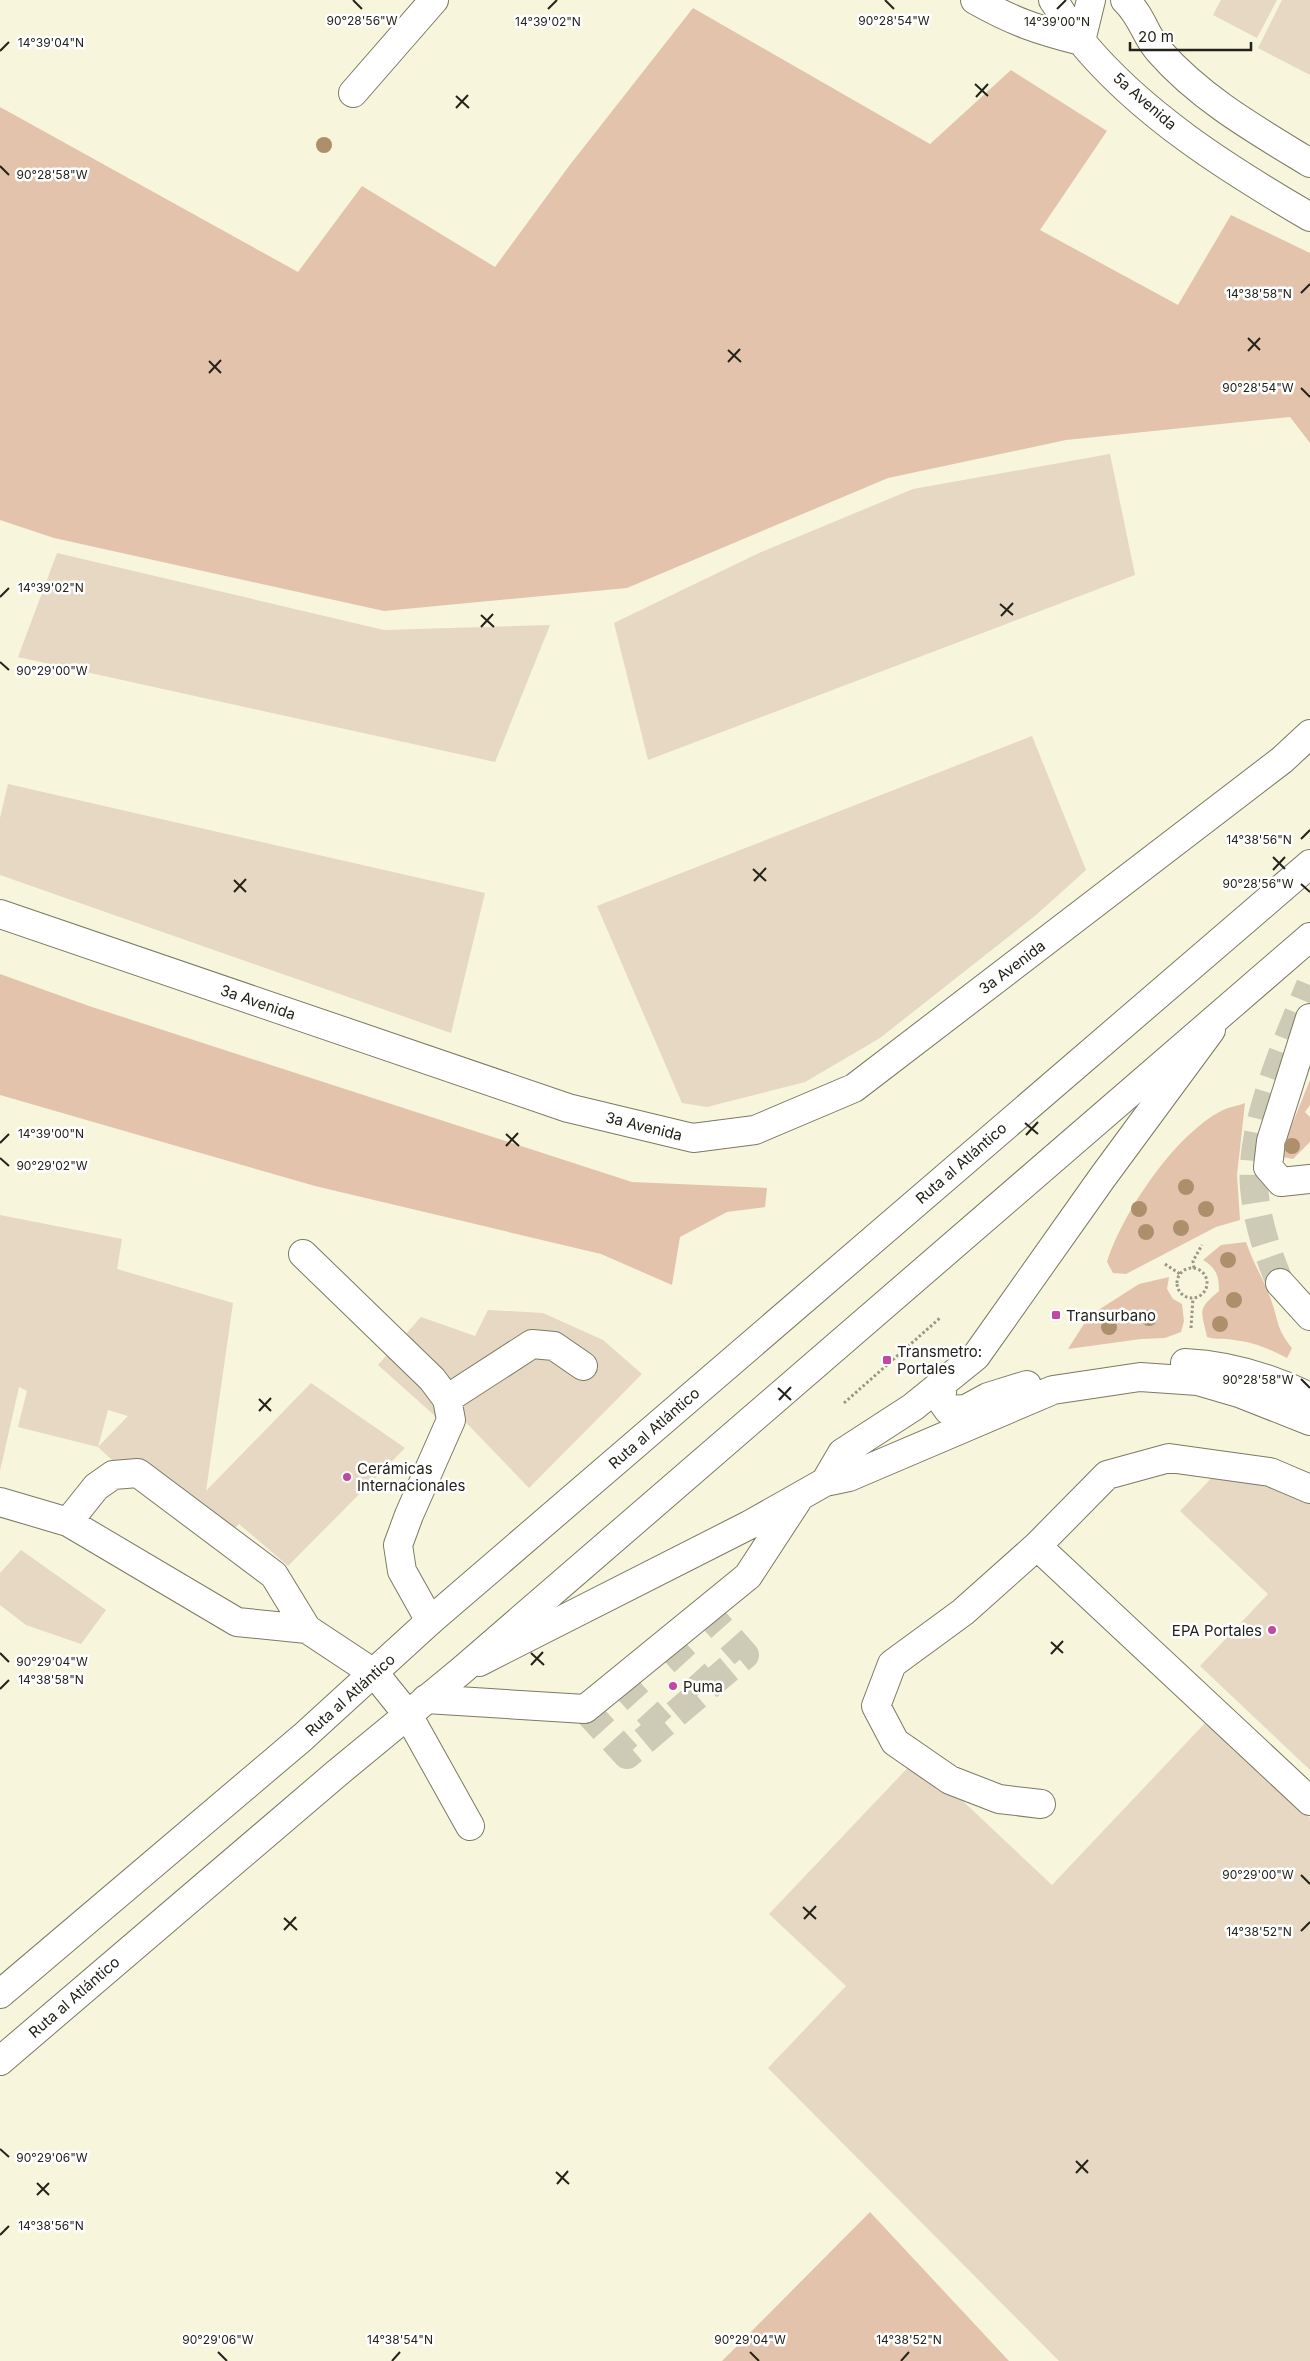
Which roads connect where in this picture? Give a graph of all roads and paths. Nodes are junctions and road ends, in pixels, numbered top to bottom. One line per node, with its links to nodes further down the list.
1 (434, 0): 7 (main road)
2 (975, 0): 6 (main road)
3 (1053, 0): 6 (main road, 5a Avenida)
4 (1091, 0): 6 (main road)
5 (1125, 0): 8 (main road)
6 (1081, 41): 9 (main road, 5a Avenida)
7 (353, 93)
8 (1310, 163)
9 (1310, 218)
10 (1310, 734): 12 (main road, 3a Avenida)
11 (1310, 864): 39 (main road, Ruta al Atlántico)
12 (0, 914)
13 (1310, 937): 14 (main road, Ruta al Atlántico)
14 (1220, 1016): 28 (main road); 41 (main road, Ruta al Atlántico)
15 (1310, 1018): 16 (main road)
16 (1310, 1179)
17 (1202, 1245): 20 (path)
18 (303, 1254): 30 (main road)
19 (1165, 1264): 21 (path)
20 (1194, 1268): 21 (path); 23 (path)
21 (1180, 1274): 23 (path)
22 (1280, 1283): 24 (main road)
23 (1193, 1298): 26 (path)
24 (1310, 1316)
25 (940, 1318): 31 (path)
26 (1190, 1331)
27 (583, 1366): 30 (main road)
28 (943, 1384): 29 (main road); 33 (main road)
29 (1310, 1398)
30 (447, 1399): 39 (main road)
31 (844, 1403)
32 (1310, 1421): 33 (main road)
33 (825, 1482): 35 (main road)
34 (1310, 1488): 38 (main road)
35 (800, 1496): 41 (main road); 43 (main road)
36 (0, 1502): 37 (main road)
37 (68, 1522): 40 (main road); 40 (main road)
38 (1037, 1546): 44 (main road); 45 (main road)
39 (430, 1621): 42 (main road, Ruta al Atlántico)
40 (306, 1629): 42 (main road)
41 (461, 1671): 43 (main road, Ruta al Atlántico)
42 (375, 1674): 43 (main road); 47 (main road, Ruta al Atlántico)
43 (417, 1707): 46 (main road); 48 (main road, Ruta al Atlántico)
44 (1310, 1801)
45 (1041, 1804)
46 (470, 1826)
47 (0, 1994)
48 (0, 2061)

